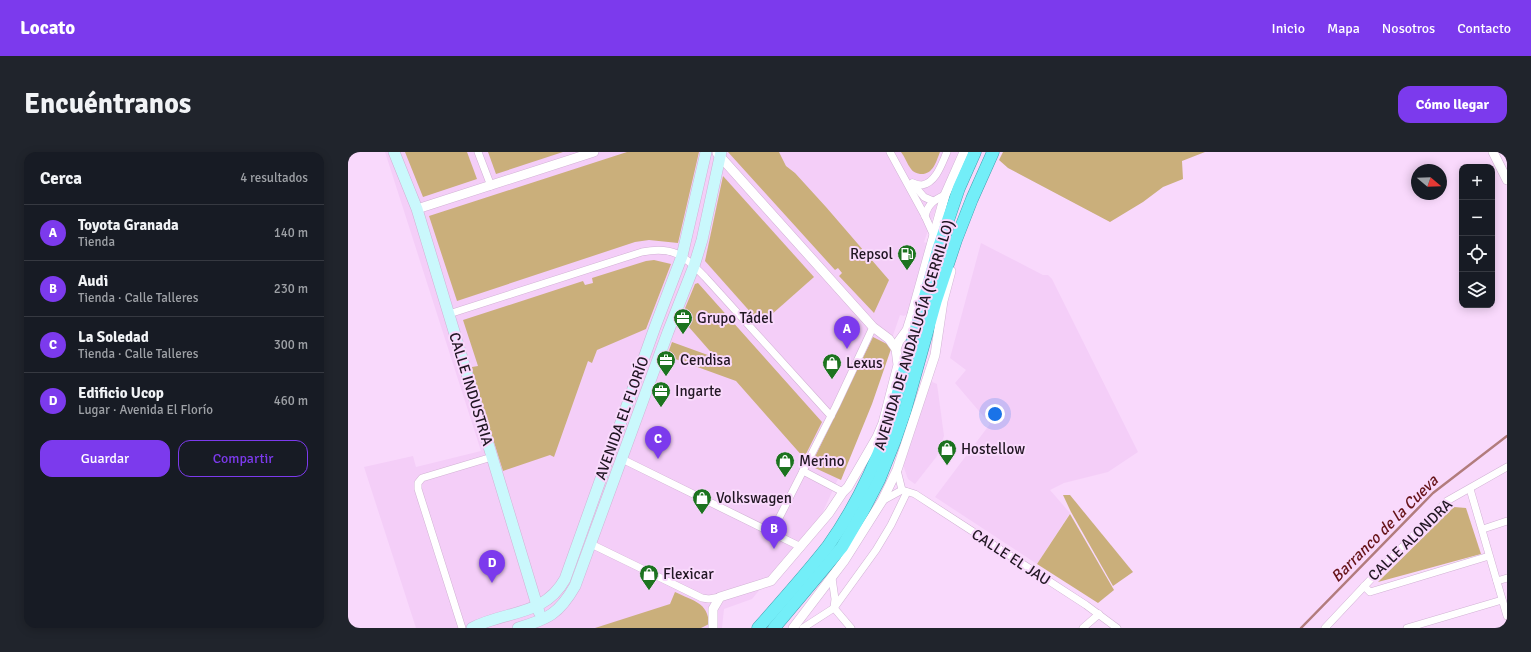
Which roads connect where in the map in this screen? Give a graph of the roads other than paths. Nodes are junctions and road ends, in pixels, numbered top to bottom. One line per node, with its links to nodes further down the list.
1 (394, 152): 18 (main road, CALLE INDUSTRIA)
2 (478, 152): 15 (street)
3 (594, 152): 15 (street)
4 (706, 152): 22 (main road, AVENIDA EL FLORÍO)
5 (890, 152): 12 (street)
6 (947, 152): 14 (street)
7 (964, 152): 16 (street, AVENIDA DE ANDALUCÍA (CERRILLO))
8 (975, 152): 26 (highway, AVENIDA DE ANDALUCÍA (CERRILLO))
9 (993, 152): 21 (highway, AVENIDA DE ANDALUCÍA (CERRILLO))
10 (1493, 152): 13 (street)
11 (719, 154): 23 (main road, AVENIDA EL FLORÍO); 25 (street)
12 (903, 174): 14 (street); 19 (street)
13 (1507, 180)
14 (912, 183): 17 (street)
15 (491, 186): 18 (street)
16 (944, 195): 17 (street); 20 (street, AVENIDA DE ANDALUCÍA (CERRILLO))
17 (933, 201): 19 (street)
18 (417, 209): 24 (main road, CALLE INDUSTRIA)
19 (925, 216): 20 (street)
20 (934, 236): 26 (street, AVENIDA DE ANDALUCÍA (CERRILLO))
21 (956, 240): 26 (highway, AVENIDA DE ANDALUCÍA (CERRILLO)); 28 (street, AVENIDA DE ANDALUCÍA (CERRILLO))
22 (682, 256): 23 (street); 24 (street); 34 (main road, AVENIDA EL FLORÍO)
23 (694, 266): 33 (street); 36 (main road, AVENIDA EL FLORÍO)
24 (448, 314): 35 (main road, CALLE INDUSTRIA)
25 (873, 327): 27 (street); 33 (street)
26 (913, 332): 27 (street); 28 (street); 29 (highway, AVENIDA DE ANDALUCÍA (CERRILLO)); 29 (street, AVENIDA DE ANDALUCÍA (CERRILLO))
27 (881, 333): 29 (street)
28 (937, 343): 30 (street, AVENIDA DE ANDALUCÍA (CERRILLO))
29 (904, 358): 30 (street); 31 (street, AVENIDA DE ANDALUCÍA (CERRILLO)); 32 (highway, AVENIDA DE ANDALUCÍA (CERRILLO)); 52 (highway, AVENIDA DE ANDALUCÍA (CERRILLO))
30 (933, 363): 38 (street, AVENIDA DE ANDALUCÍA (CERRILLO))
31 (893, 389): 32 (street); 42 (street, AVENIDA DE ANDALUCÍA (CERRILLO))
32 (894, 405): 71 (highway, AVENIDA DE ANDALUCÍA (CERRILLO))
33 (831, 416): 39 (street)
34 (609, 453): 36 (main road); 47 (main road, AVENIDA EL FLORÍO)
35 (492, 457): 61 (main road, CALLE INDUSTRIA); 67 (street)
36 (622, 459): 46 (street); 48 (main road, AVENIDA EL FLORÍO)
37 (1507, 467): 40 (street, CALLE ALONDRA)
38 (897, 470): 41 (street); 43 (street, AVENIDA DE ANDALUCÍA (CERRILLO))
39 (803, 471): 42 (street); 46 (street)
40 (1470, 488): 45 (street); 56 (street, CALLE ALONDRA)
41 (905, 491): 43 (street); 58 (street); 63 (street, CALLE EL JAU)
42 (843, 492): 50 (street, AVENIDA DE ANDALUCÍA (CERRILLO))
43 (882, 501): 49 (street, AVENIDA DE ANDALUCÍA (CERRILLO))
44 (1507, 521): 45 (street)
45 (1482, 529): 51 (street)
46 (777, 535): 50 (street)
47 (578, 538): 48 (main road); 61 (main road, AVENIDA EL FLORÍO)
48 (591, 544): 59 (street); 66 (main road, AVENIDA EL FLORÍO)
49 (855, 544): 52 (street); 53 (street, AVENIDA DE ANDALUCÍA (CERRILLO))
50 (801, 547): 59 (street, AVENIDA DE ANDALUCÍA (CERRILLO))
51 (1489, 556): 55 (street); 56 (street)
52 (827, 565): 72 (highway, AVENIDA DE ANDALUCÍA (CERRILLO))
53 (832, 578): 57 (street); 73 (street, AVENIDA DE ANDALUCÍA (CERRILLO))
54 (1507, 578): 55 (street)
55 (1497, 581): 60 (street)
56 (1364, 586): 65 (street, CALLE ALONDRA)
57 (834, 590): 58 (street); 62 (street)
58 (846, 592): 62 (street)
59 (720, 597): 70 (street)
60 (1502, 600): 64 (street); 80 (street)
61 (538, 606): 66 (main road, CALLE INDUSTRIA); 68 (main road, AVENIDA EL FLORÍO)
62 (834, 608): 74 (street); 75 (street)
63 (1099, 614): 76 (street); 77 (street, CALLE EL JAU)
64 (1507, 616)
65 (1333, 620): 78 (street, CALLE ALONDRA); 79 (street)
66 (541, 624): 69 (main road, AVENIDA EL FLORÍO)
67 (462, 628)
68 (472, 628)
69 (518, 628)
70 (713, 628)
71 (758, 628)
72 (774, 628)
73 (793, 628)
74 (803, 628)
75 (852, 628)
76 (1083, 628)
77 (1117, 628)
78 (1325, 628)
79 (1335, 628)
80 (1406, 628)

